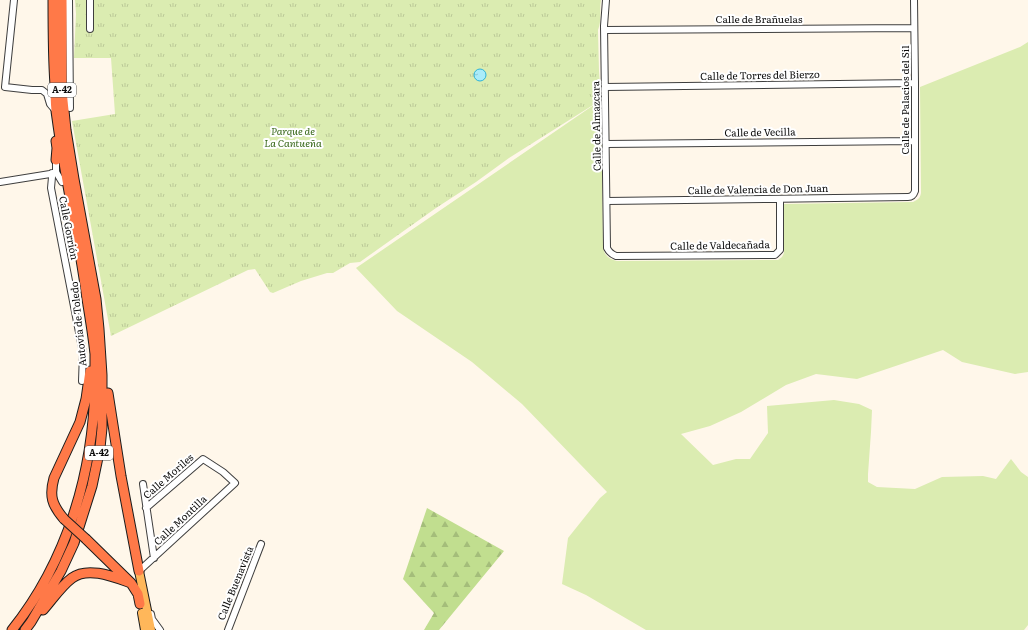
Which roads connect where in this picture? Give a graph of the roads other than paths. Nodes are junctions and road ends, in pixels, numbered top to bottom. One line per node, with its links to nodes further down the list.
1 (14, 0): 13 (street)
2 (53, 0): 13 (highway, Autovía de Toledo / A-42)
3 (90, 0): 8 (street)
4 (606, 0): 9 (street, Calle de Almazcara)
5 (914, 0): 7 (street, Calle de Palacios del Sil)
6 (67, 1): 12 (street); 18 (highway, Autovía de Toledo / A-42)
7 (914, 28): 9 (street, Calle de Brañuelas); 10 (street, Calle de Palacios del Sil)
8 (90, 30)
9 (604, 30): 11 (street, Calle de Almazcara)
10 (915, 84): 11 (street, Calle de Torres del Bierzo); 14 (street, Calle de Palacios del Sil)
11 (605, 87): 15 (street, Calle de Almazcara)
12 (70, 108): 18 (highway)
13 (56, 114): 16 (highway); 24 (highway, Autovía de Toledo / A-42)
14 (915, 141): 15 (street, Calle de Vecilla); 21 (street, Calle de Palacios del Sil)
15 (606, 144): 23 (street, Calle de Almazcara)
16 (56, 160): 17 (street, Calle Gorrión)
17 (54, 173): 19 (street); 20 (street); 28 (street, Calle Gorrión)
18 (74, 179): 26 (highway, Autovía de Toledo / A-42)
19 (0, 182)
20 (62, 182): 24 (highway)
21 (909, 197): 22 (street, Calle de Valencia de Don Juan)
22 (780, 199): 23 (street, Calle de Valencia de Don Juan); 25 (street, Calle de Valdecañada)
23 (607, 201): 25 (street, Calle de Almazcara)
24 (73, 216): 27 (highway, Autovía de Toledo / A-42)
25 (609, 252)
26 (99, 329): 33 (highway); 41 (highway, Autovía de Toledo / A-42)
27 (92, 343): 28 (street); 36 (highway, bridge); 42 (highway, Autovía de Toledo / A-42)
28 (83, 353): 29 (street, Calle Gorrión)
29 (82, 381)
30 (203, 459): 32 (street, Calle Moriles); 35 (street, Calle Montilla)
31 (142, 484): 32 (street, Calle Moriles)
32 (146, 508): 35 (street, Calle Moriles)
33 (128, 515): 36 (highway); 37 (highway)
34 (261, 544): 48 (street, Calle Buenavista)
35 (154, 558): 37 (street, Calle Montilla)
36 (118, 569): 38 (highway)
37 (139, 571): 39 (main road)
38 (131, 583): 39 (highway); 41 (highway)
39 (142, 601): 40 (street); 44 (main road); 45 (main road)
40 (152, 619): 46 (street); 47 (street)
41 (31, 622): 43 (highway, Autovía de Toledo / A-42)
42 (12, 630)
43 (25, 630)
44 (145, 630)
45 (150, 630)
46 (155, 630)
47 (160, 630)
48 (228, 630)

